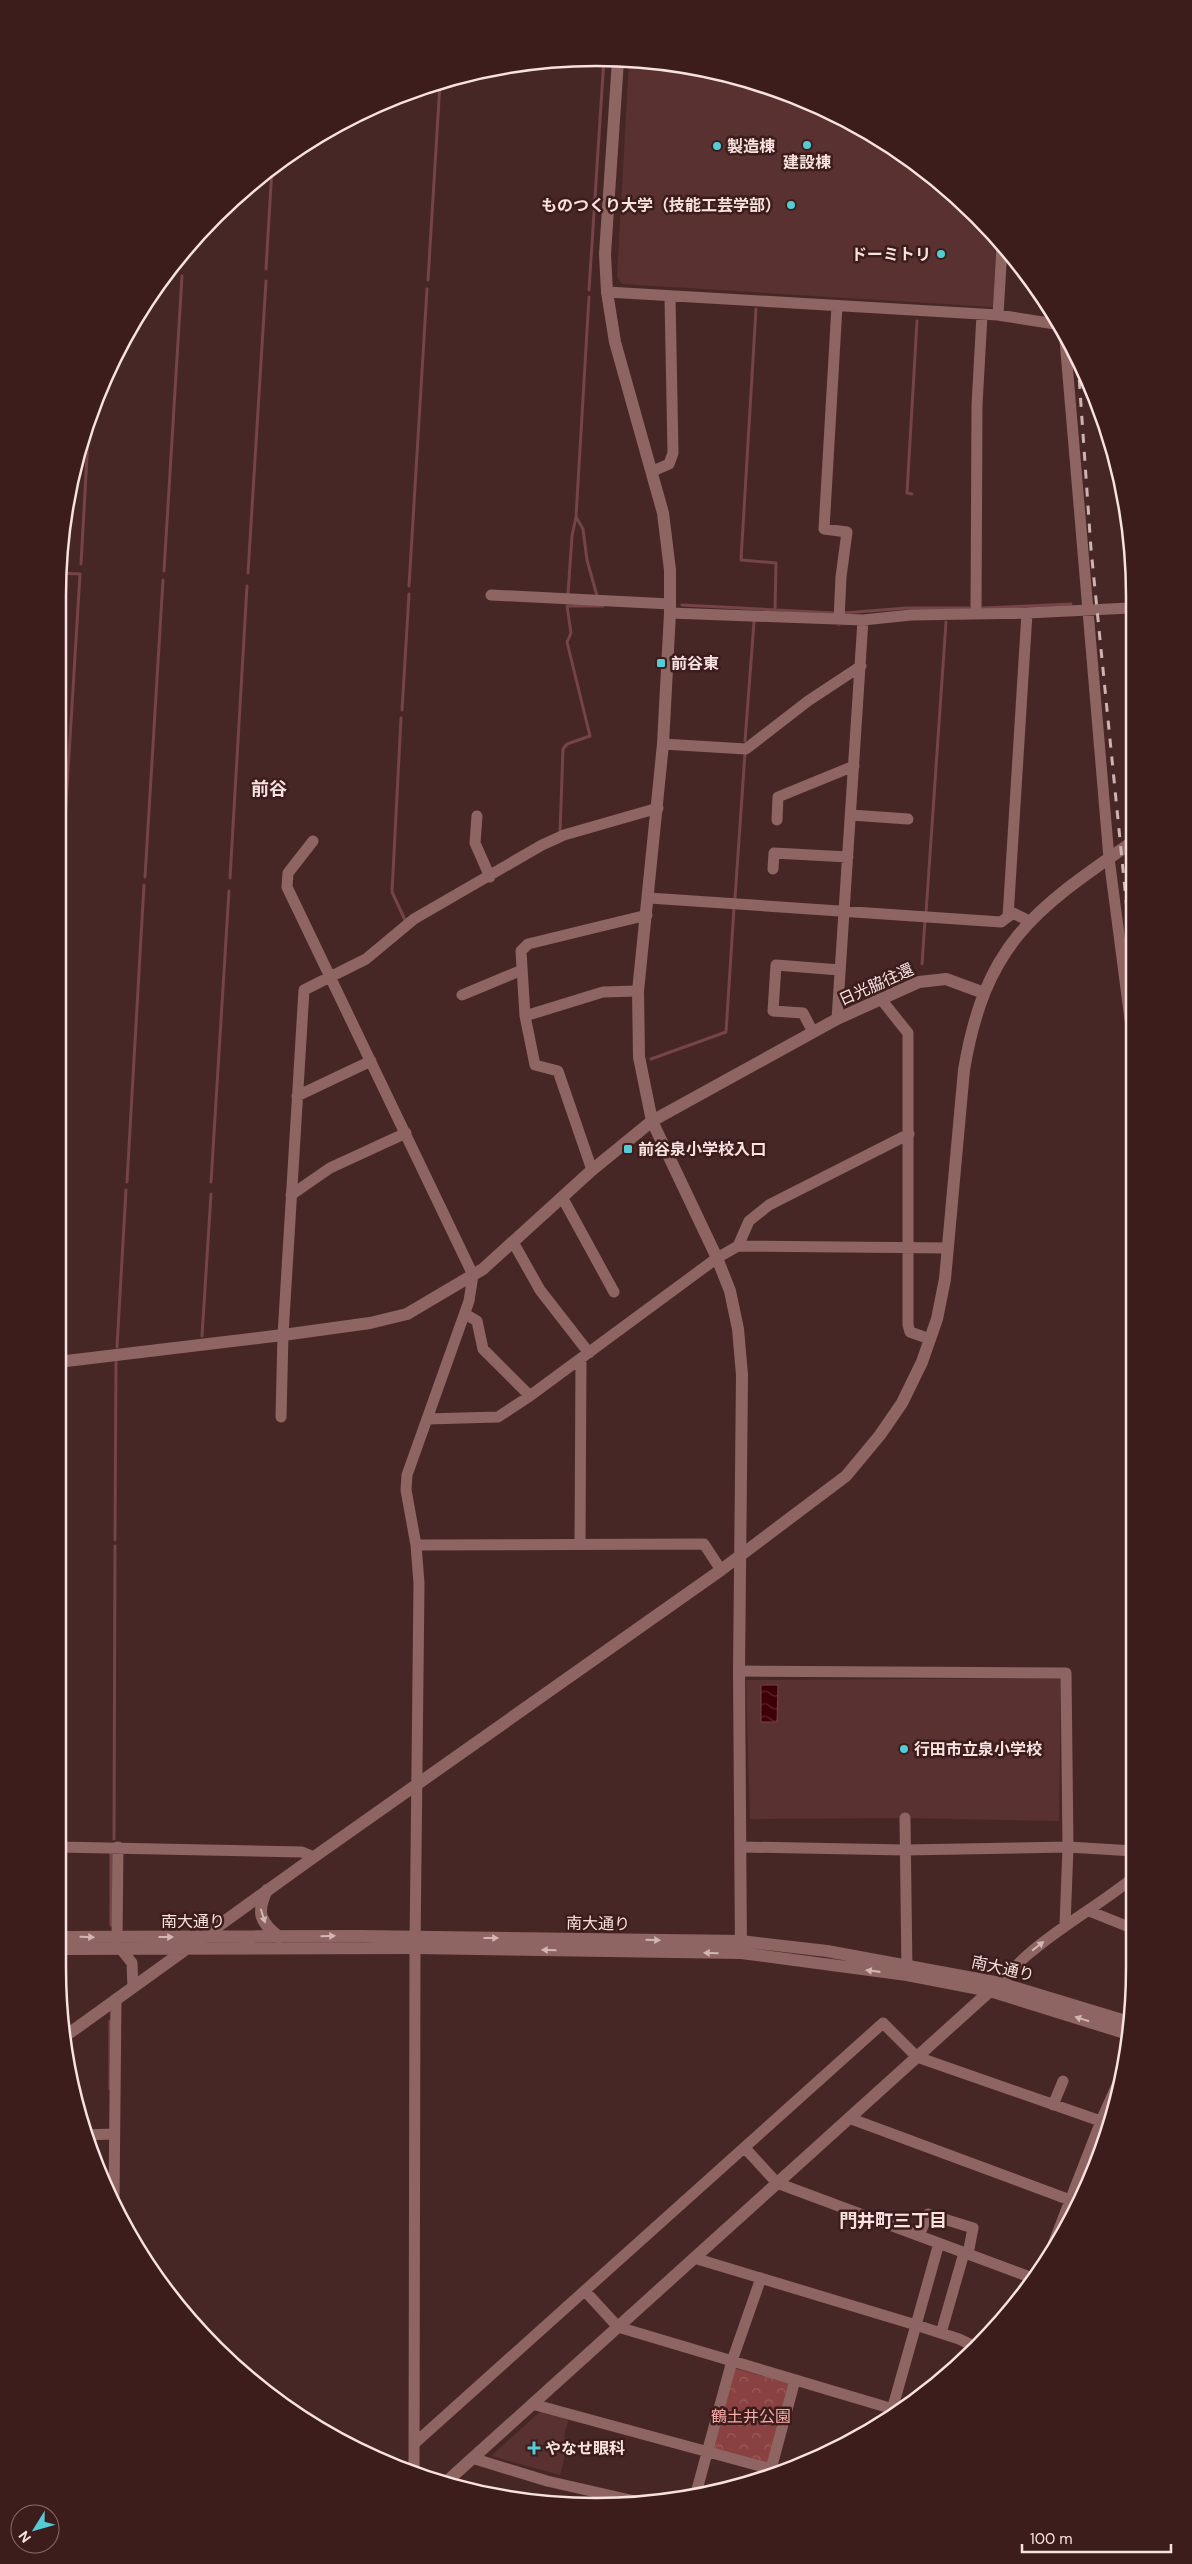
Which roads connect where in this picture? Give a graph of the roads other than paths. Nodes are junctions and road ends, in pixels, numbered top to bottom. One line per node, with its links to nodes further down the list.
1 (618, 67): 3 (street)
2 (1001, 256): 7 (street)
3 (607, 292): 4 (street); 10 (street)
4 (670, 297): 5 (street); 10 (street)
5 (837, 306): 6 (street); 17 (street)
6 (982, 315): 7 (street); 15 (street)
7 (998, 316): 8 (street)
8 (1050, 323)
9 (1066, 352): 14 (street)
10 (653, 470): 12 (street)
11 (491, 594): 12 (street)
12 (670, 608): 17 (street); 20 (street)
13 (1126, 608): 14 (street)
14 (1087, 610): 16 (street); 30 (street)
15 (976, 613): 16 (street); 18 (street)
16 (1027, 613): 36 (street)
17 (839, 620): 18 (street)
18 (863, 620): 19 (street)
19 (861, 666): 20 (street); 21 (street)
20 (664, 744): 22 (street)
21 (854, 766): 23 (street); 26 (street)
22 (658, 808): 32 (street); 33 (street)
23 (851, 815): 25 (street); 29 (street)
24 (477, 816): 32 (street)
25 (908, 819)
26 (777, 820)
27 (313, 841): 40 (street)
28 (1126, 846): 30 (street)
29 (848, 857): 31 (street); 34 (street)
30 (1109, 858): 37 (street); 41 (street)
31 (773, 869)
32 (490, 877): 40 (street)
33 (648, 898): 34 (street); 35 (street)
34 (844, 911): 36 (street); 39 (street)
35 (647, 915): 38 (street); 42 (street)
36 (1008, 917): 37 (street)
37 (1029, 921): 43 (street)
38 (522, 970): 44 (street); 46 (street)
39 (840, 970): 47 (street); 48 (street)
40 (330, 977): 49 (street); 50 (street)
41 (1126, 982)
42 (638, 991): 46 (street); 51 (street)
43 (984, 993): 45 (street, 日光脇往還); 60 (street)
44 (462, 995)
45 (880, 998): 47 (street, 日光脇往還); 53 (street)
46 (525, 1016): 54 (street)
47 (836, 1019): 48 (street, 日光脇往還)
48 (813, 1032): 51 (street, 日光脇往還)
49 (371, 1061): 50 (street); 52 (street)
50 (297, 1096): 55 (street)
51 (652, 1121): 54 (street, 日光脇往還); 61 (street)
52 (406, 1133): 55 (street); 62 (street)
53 (909, 1134): 58 (street); 59 (street)
54 (592, 1170): 56 (street, 日光脇往還)
55 (291, 1194): 65 (street)
56 (562, 1197): 57 (street, 日光脇往還); 63 (street)
57 (513, 1242): 62 (street, 日光脇往還); 67 (street)
58 (738, 1246): 59 (street); 61 (street)
59 (908, 1248): 60 (street); 66 (street)
60 (948, 1248): 66 (street)
61 (717, 1258): 67 (street); 74 (street)
62 (473, 1275): 64 (street); 65 (street, 日光脇往還)
63 (614, 1292)
64 (465, 1314): 69 (street); 71 (street)
65 (283, 1335): 68 (street, 日光脇往還); 70 (street)
66 (930, 1339): 74 (street)
67 (585, 1356): 69 (street); 72 (street)
68 (66, 1361)
69 (530, 1396): 71 (street)
70 (281, 1417)
71 (427, 1419): 73 (street)
72 (580, 1544): 73 (street); 75 (street)
73 (416, 1545): 77 (street)
74 (741, 1555): 75 (street); 76 (street)
75 (721, 1570): 77 (street)
76 (740, 1671): 81 (street); 82 (street)
77 (418, 1784): 85 (street); 95 (street)
78 (905, 1818): 83 (street)
79 (66, 1847): 80 (street)
80 (118, 1847): 85 (street); 94 (street)
81 (742, 1847): 83 (street); 97 (street)
82 (1068, 1847): 83 (street); 84 (street); 89 (street)
83 (905, 1850): 99 (street)
84 (1126, 1851)
85 (314, 1857): 87 (street)
86 (1126, 1883): 88 (street)
87 (267, 1890): 91 (street); 92 (street, one-way to 92)
88 (1089, 1911): 89 (street); 90 (street)
89 (1065, 1925): 101 (street, one-way to 89)
90 (1126, 1926)
91 (202, 1937): 92 (street, 南大通り); 94 (street, 南大通り, one-way to 91); 98 (street)
92 (279, 1937): 95 (street, 南大通り, one-way to 95)
93 (66, 1938): 94 (street, 南大通り, one-way to 94)
94 (119, 1943): 96 (street, 南大通り); 98 (street, 南大通り); 100 (street)
95 (415, 1943): 97 (street, 南大通り); 98 (street, 南大通り); 133 (street)
96 (66, 1947)
97 (741, 1947): 99 (street, 南大通り)
98 (185, 1950): 100 (street)
99 (907, 1970): 101 (street, 南大通り)
100 (133, 1987): 102 (street)
101 (995, 1987): 103 (street, 南大通り); 105 (street, 南大通り, one-way to 101); 106 (street)
102 (116, 1999): 104 (street); 111 (street)
103 (1123, 2020)
104 (70, 2032)
105 (1122, 2032)
106 (916, 2057): 108 (street); 109 (street); 113 (street)
107 (1063, 2081): 108 (street)
108 (1053, 2105): 110 (street)
109 (849, 2118): 114 (street); 116 (street)
110 (1103, 2121)
111 (114, 2134): 112 (street); 115 (street)
112 (93, 2135)
113 (745, 2148): 114 (street); 123 (street)
114 (777, 2183): 117 (street); 120 (street)
115 (114, 2186)
116 (1072, 2200)
117 (919, 2236): 118 (street); 119 (street)
118 (939, 2243): 119 (street); 124 (street)
119 (966, 2254): 121 (street); 126 (street)
120 (694, 2258): 122 (street); 125 (street)
121 (1026, 2276)
122 (761, 2278): 124 (street); 128 (street)
123 (585, 2291): 125 (street); 133 (street)
124 (916, 2325): 126 (street); 131 (street)
125 (618, 2327): 128 (street); 130 (street)
126 (941, 2333): 127 (street)
127 (969, 2345)
128 (732, 2361): 129 (street); 134 (street)
129 (795, 2380): 132 (street); 137 (street)
130 (532, 2404): 134 (street); 135 (street)
131 (894, 2405)
132 (886, 2411)
133 (415, 2443): 136 (street)
134 (707, 2451): 137 (street); 139 (street)
135 (472, 2458): 138 (street); 140 (street)
136 (414, 2465)
137 (770, 2469)
138 (451, 2478)
139 (697, 2488)
140 (619, 2497)

